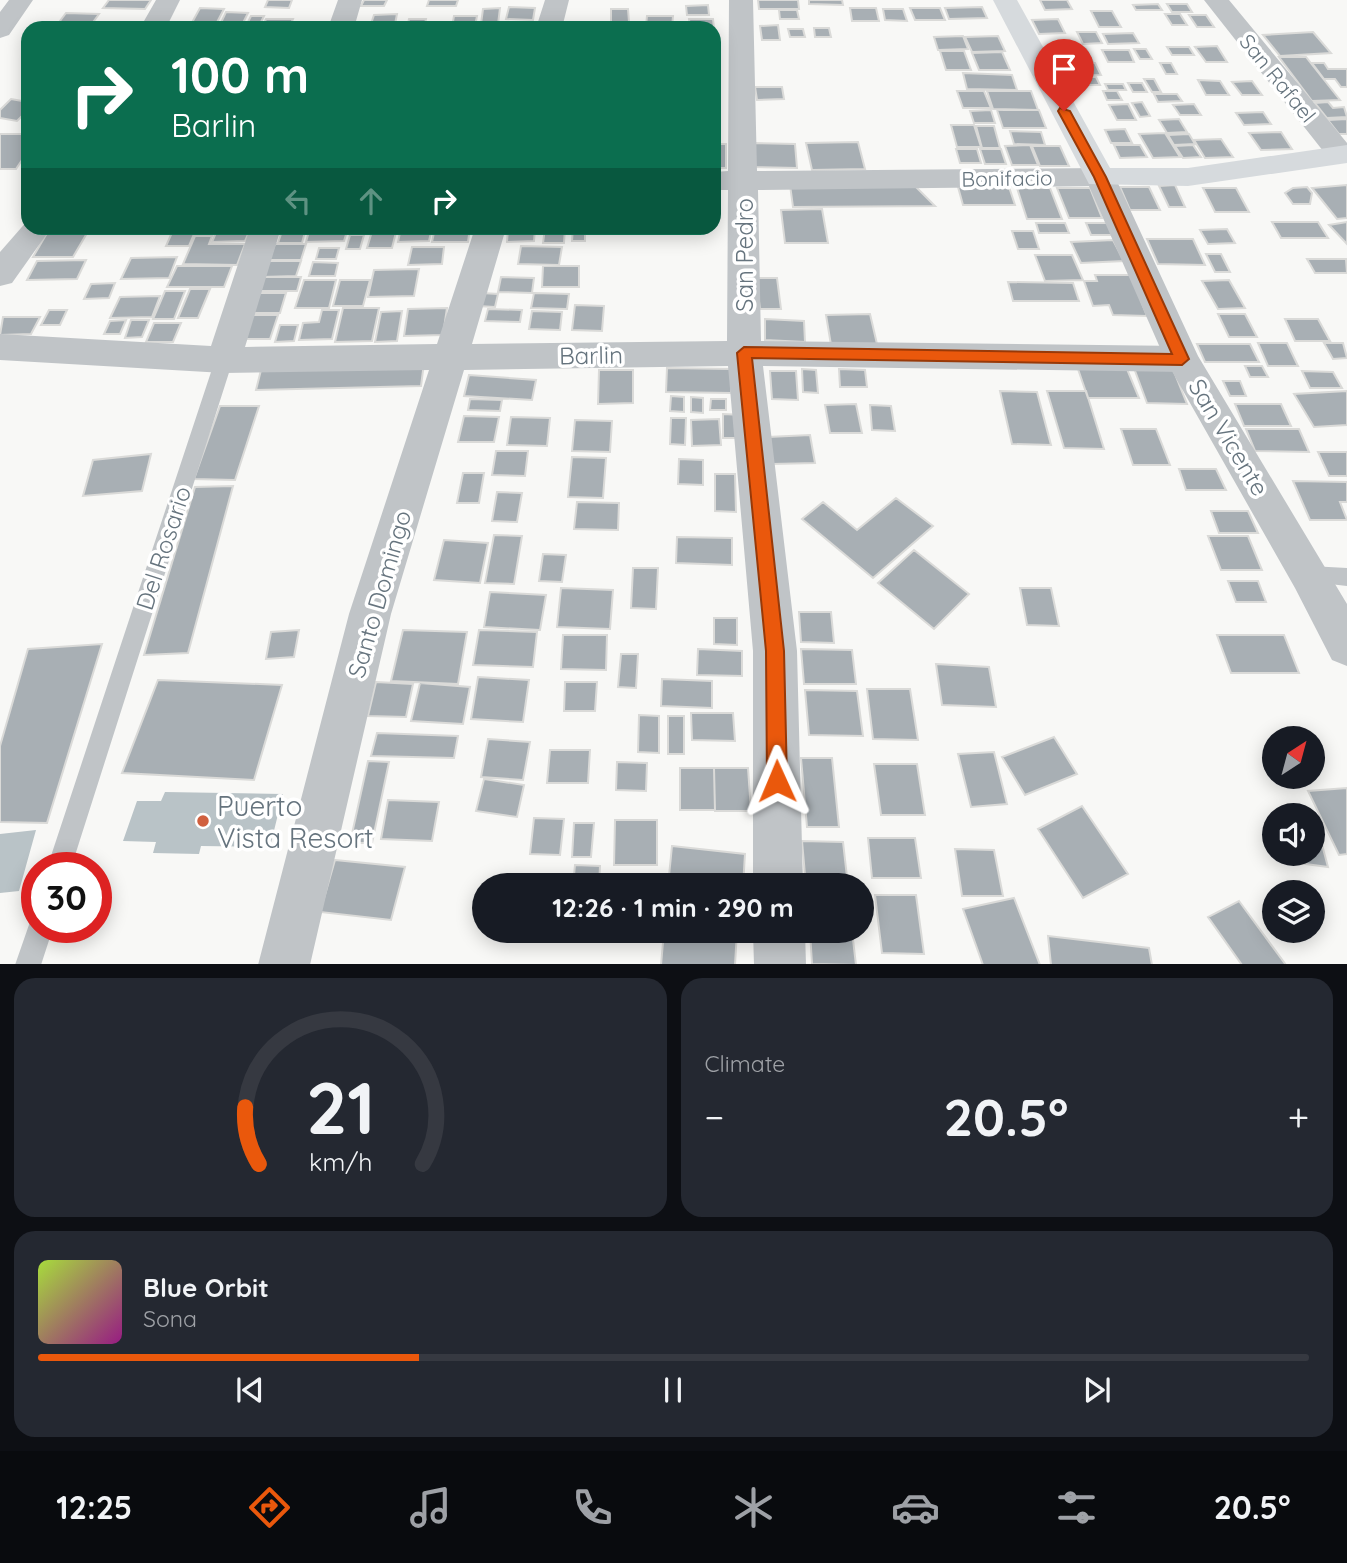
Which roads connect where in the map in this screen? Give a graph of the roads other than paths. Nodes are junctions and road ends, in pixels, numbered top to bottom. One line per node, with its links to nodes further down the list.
1 (21, 0): 11 (street)
2 (168, 0): 8 (street)
3 (350, 0): 9 (street)
4 (557, 0): 10 (street)
5 (741, 0): 15 (street, San Pedro)
6 (1005, 0): 14 (main road, San Vicente)
7 (1216, 0): 13 (street, San Rafael)
8 (157, 21)
9 (343, 21)
10 (551, 21)
11 (0, 30): 12 (street)
12 (21, 32)
13 (1344, 155): 14 (main road, Bonifacio)
14 (1100, 177): 15 (street, Bonifacio); 23 (street, San Vicente)
15 (729, 181): 21 (street, San Pedro)
16 (30, 235): 19 (street)
17 (264, 235): 24 (street, Del Rosario)
18 (489, 235): 22 (street, Santo Domingo)
19 (0, 275)
20 (0, 347): 24 (street, Barlin)
21 (744, 353): 22 (street, Barlin); 23 (street, Barlin); 29 (street, San Pedro)
22 (451, 358): 24 (street, Barlin); 33 (street, Santo Domingo)
23 (1182, 359): 25 (street, San Vicente)
24 (224, 360): 28 (lane, Del Rosario)
25 (1310, 575): 26 (lane); 27 (street, San Vicente)
26 (1347, 577)
27 (1347, 646)
28 (64, 852)
29 (779, 873)
30 (35, 943): 32 (lane)
31 (779, 943): 34 (street)
32 (28, 964)
33 (284, 964)
34 (780, 964)

